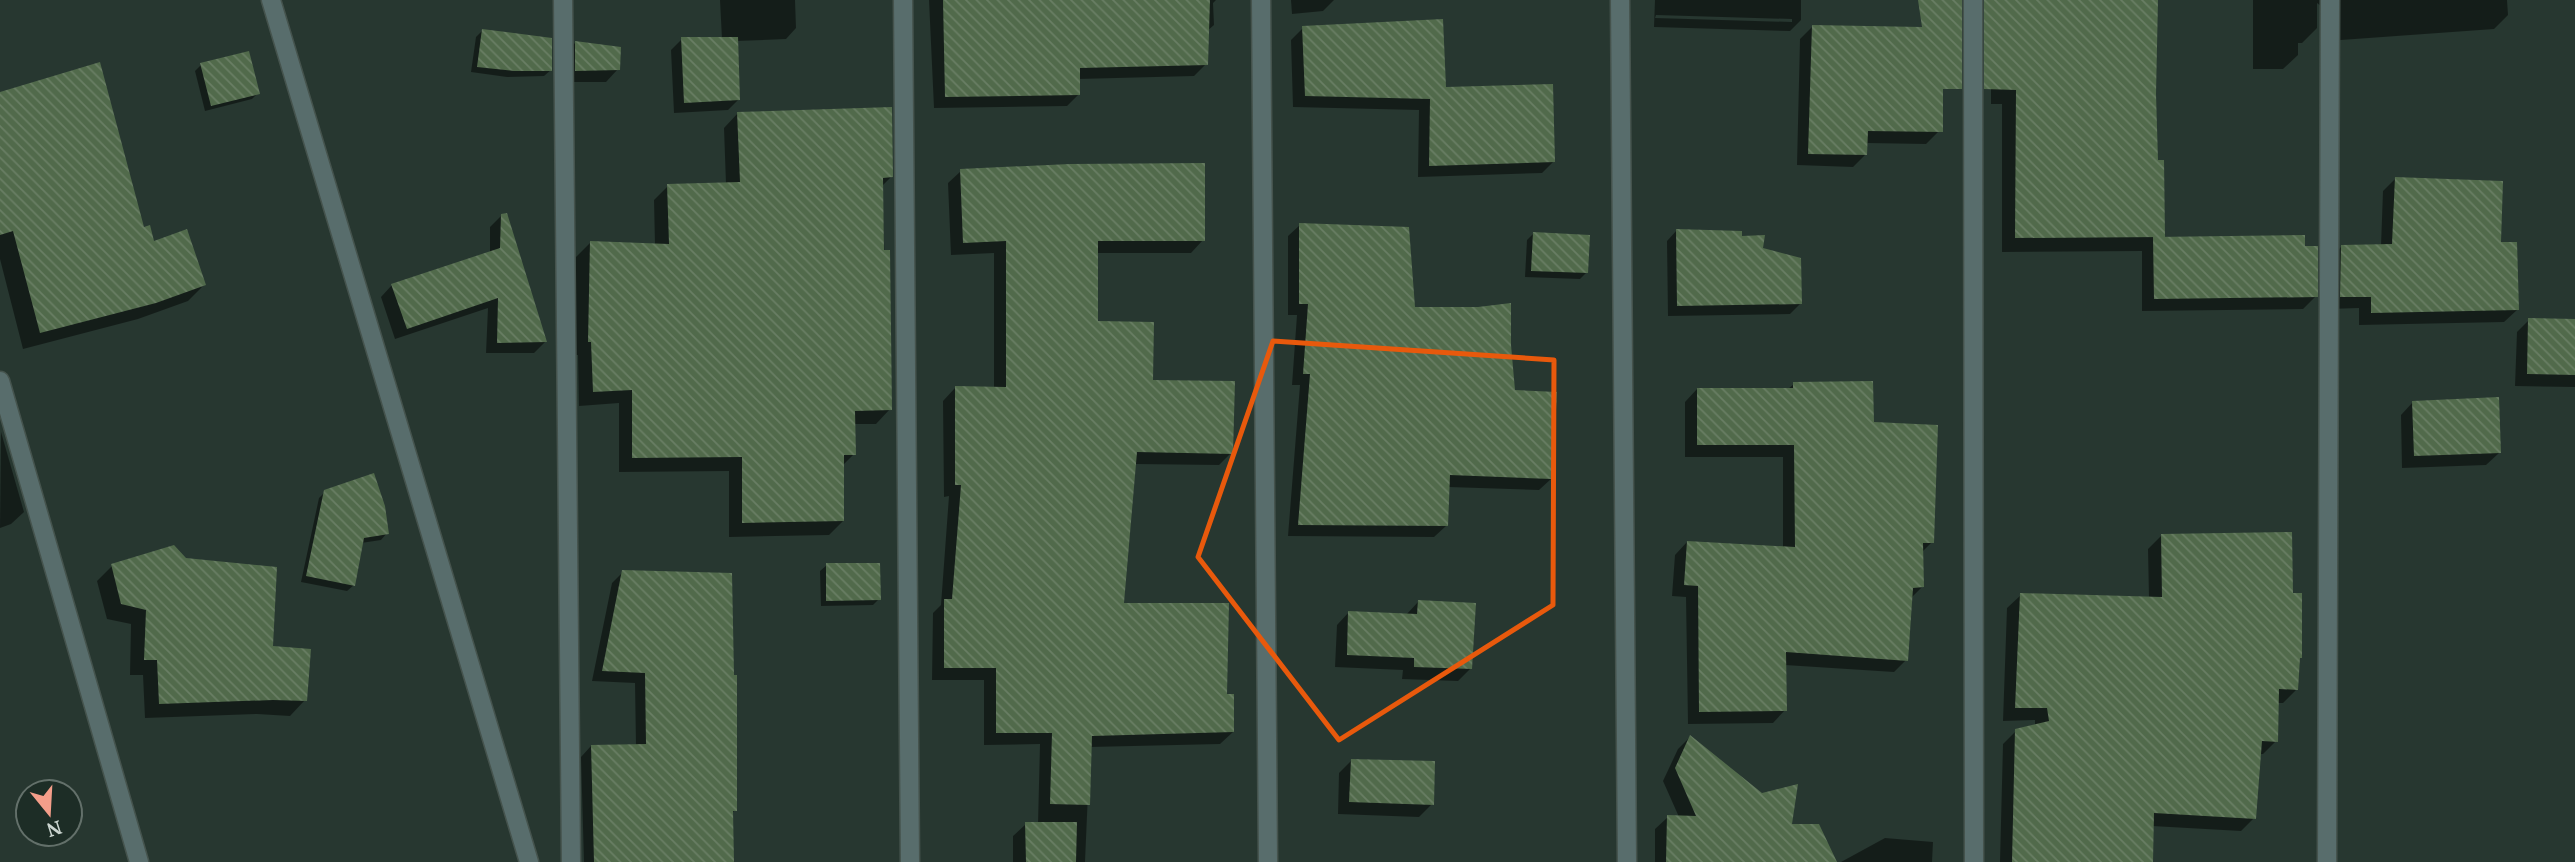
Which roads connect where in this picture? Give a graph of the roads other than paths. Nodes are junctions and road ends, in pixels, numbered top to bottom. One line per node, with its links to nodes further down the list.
1 (271, 0): 10 (street)
2 (563, 0): 11 (street)
3 (903, 0): 12 (street)
4 (1261, 0): 13 (street)
5 (1619, 0): 14 (street)
6 (1973, 0): 15 (street)
7 (2330, 0): 16 (street)
8 (0, 381): 9 (street)
9 (139, 862)
10 (529, 862)
11 (571, 862)
12 (910, 862)
13 (1268, 862)
14 (1627, 862)
15 (1974, 862)
16 (2327, 862)

